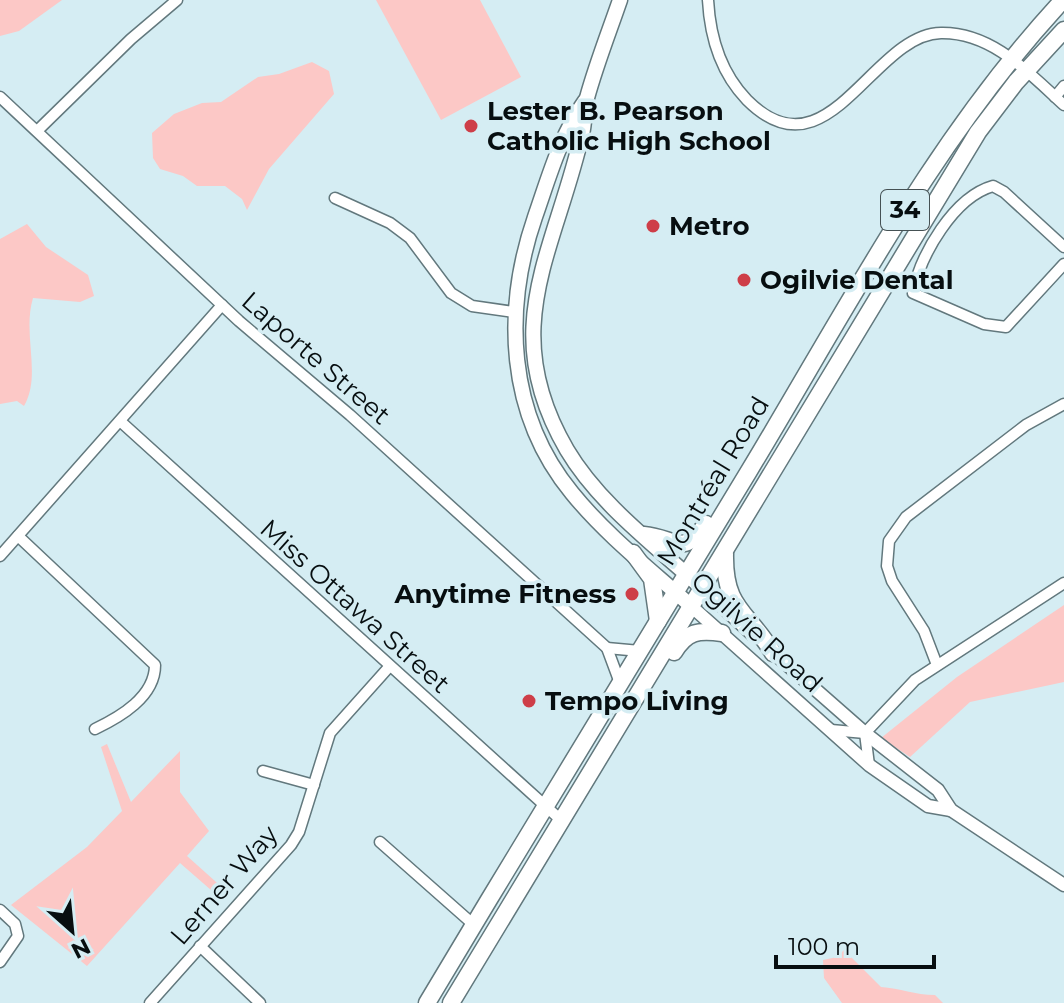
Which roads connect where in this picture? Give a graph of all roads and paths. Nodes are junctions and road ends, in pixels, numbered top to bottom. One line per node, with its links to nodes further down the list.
1 (177, 0): 13 (street)
2 (620, 0): 11 (main road, Ogilvie Road)
3 (708, 0): 6 (street)
4 (1063, 0): 6 (main road, Montréal Road / 34)
5 (1064, 30): 7 (main road, Montréal Road / 34)
6 (1009, 58): 7 (street); 19 (main road, Montréal Road / 34)
7 (1025, 71): 10 (street); 20 (main road, Montréal Road / 34)
8 (1064, 86): 10 (street)
9 (0, 97): 13 (street, Laporte Street)
10 (1055, 97): 12 (street)
11 (587, 99): 18 (main road, Ogilvie Road); 24 (main road, Ogilvie Road)
12 (1064, 105)
13 (37, 131): 17 (street, Laporte Street)
14 (335, 198): 18 (street)
15 (1064, 247): 16 (street)
16 (1064, 264)
17 (222, 305): 22 (street); 36 (street, Laporte Street)
18 (514, 312): 27 (main road, Ogilvie Road)
19 (808, 367): 20 (main road); 23 (main road, Montréal Road / 34)
20 (825, 379): 26 (main road, Montréal Road / 34)
21 (1064, 404): 39 (street)
22 (120, 421): 25 (street); 40 (street, Miss Ottawa Street)
23 (750, 470): 24 (main road); 29 (main road, Montréal Road / 34)
24 (644, 535): 29 (main road, Ogilvie Road)
25 (18, 536): 28 (street); 43 (street)
26 (725, 552): 31 (main road, Montréal Road / 34); 38 (main road)
27 (633, 553): 32 (main road, Ogilvie Road); 34 (main road)
28 (0, 556)
29 (686, 573): 31 (main road, Ogilvie Road); 32 (main road, Montréal Road / 34)
30 (1064, 583): 39 (street)
31 (703, 589): 33 (main road, Montréal Road / 34); 38 (street, Ogilvie Road)
32 (675, 592): 33 (main road, Ogilvie Road); 34 (main road, Montréal Road / 34)
33 (691, 606): 35 (street, Ogilvie Road); 42 (main road, Montréal Road / 34)
34 (658, 621): 37 (main road, Montréal Road / 34)
35 (722, 633): 42 (main road); 44 (street, Ogilvie Road)
36 (607, 648): 37 (street); 41 (street, Laporte Street)
37 (640, 651): 41 (main road, Montréal Road / 34)
38 (773, 653): 45 (street, Ogilvie Road)
39 (937, 665): 45 (street)
40 (389, 667): 48 (street, Lerner Way); 49 (street, Miss Ottawa Street)
41 (620, 683): 49 (main road, Montréal Road / 34)
42 (637, 695): 51 (main road, Montréal Road / 34)
43 (95, 729)
44 (831, 730): 45 (street); 46 (street, Ogilvie Road)
45 (865, 733): 46 (street); 50 (street, Ogilvie Road)
46 (869, 765): 50 (street, Ogilvie Road)
47 (263, 771): 48 (street)
48 (314, 785): 56 (street, Lerner Way)
49 (546, 808): 51 (street, Miss Ottawa Street); 55 (main road, Montréal Road / 34)
50 (951, 810): 53 (street, Ogilvie Road)
51 (562, 821): 61 (main road, Montréal Road / 34)
52 (380, 842): 55 (street)
53 (1064, 885)
54 (0, 910): 57 (street)
55 (474, 925): 60 (main road, Montréal Road / 34)
56 (200, 946): 58 (street, Lerner Way); 59 (street)
57 (0, 962)
58 (150, 1003)
59 (260, 1003)
60 (427, 1003)
61 (451, 1003)

